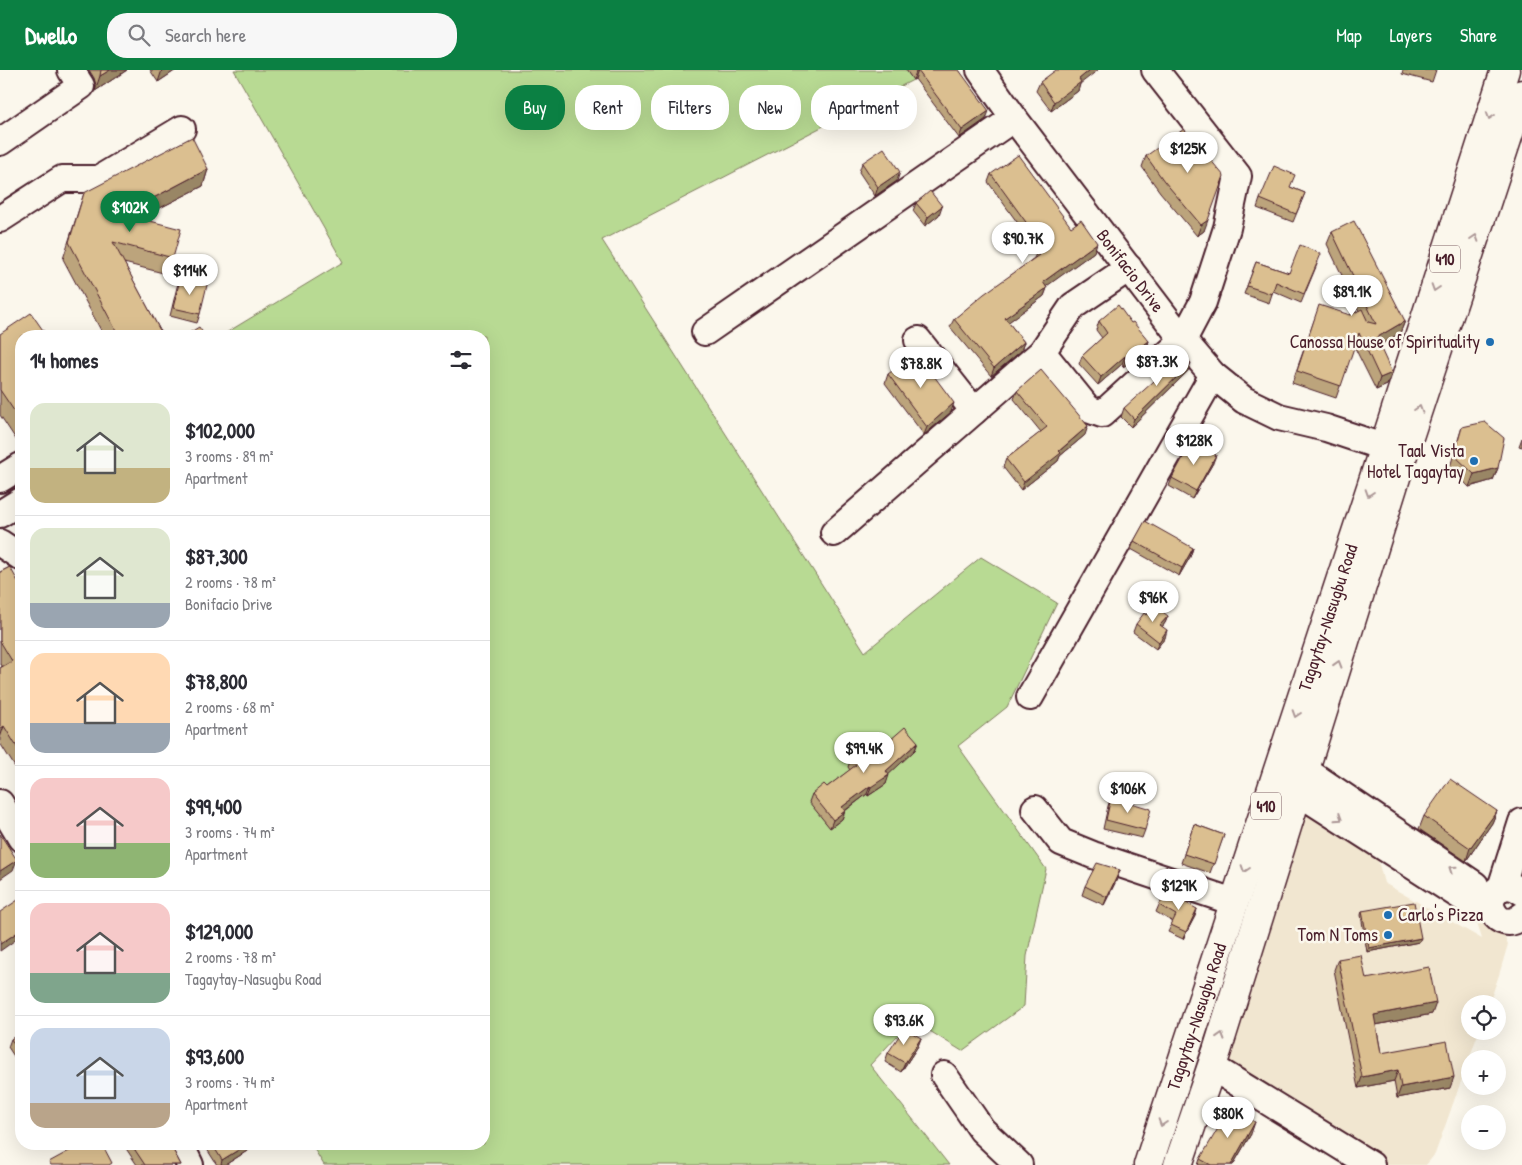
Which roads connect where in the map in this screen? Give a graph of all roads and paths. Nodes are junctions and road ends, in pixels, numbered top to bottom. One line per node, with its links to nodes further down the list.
1 (71, 70): 8 (street)
2 (980, 70): 6 (street, Bonifacio Drive)
3 (1155, 70): 13 (street)
4 (1505, 70): 17 (main road, Tagaytay-Nasugbu Road / 410, one-way to 17)
5 (1522, 94): 17 (main road, Tagaytay-Nasugbu Road / 410, one-way to 5)
6 (1014, 118): 10 (street, Bonifacio Drive); 11 (street)
7 (182, 129): 9 (street)
8 (0, 142)
9 (0, 219)
10 (1129, 268): 13 (street, Bonifacio Drive); 14 (street)
11 (705, 332)
12 (918, 340): 16 (street)
13 (1182, 340): 14 (street); 15 (street, Bonifacio Drive)
14 (1042, 352): 16 (street)
15 (1213, 375): 17 (street, Bonifacio Drive); 23 (street)
16 (974, 412): 20 (street)
17 (1394, 451): 24 (main road, Tagaytay-Nasugbu Road / 410, one-way to 17); 30 (main road, Tagaytay-Nasugbu Road / 410, one-way to 30)
18 (15, 470): 19 (street)
19 (0, 479)
20 (834, 533)
21 (0, 543): 22 (street)
22 (15, 553)
23 (1030, 697)
24 (1302, 781): 29 (street); 32 (main road, Tagaytay-Nasugbu Road / 410, one-way to 24)
25 (0, 803): 28 (street)
26 (1035, 809): 30 (street)
27 (1522, 822): 29 (street)
28 (15, 828)
29 (1508, 891): 31 (street)
30 (1234, 902): 37 (main road, Tagaytay-Nasugbu Road / 410, one-way to 37)
31 (1522, 916)
32 (1212, 1066): 38 (main road, Tagaytay-Nasugbu Road / 410); 39 (street)
33 (944, 1075): 36 (street)
34 (183, 1150): 35 (street)
35 (190, 1165)
36 (1018, 1165)
37 (1148, 1165)
38 (1178, 1165)
39 (1372, 1165)

